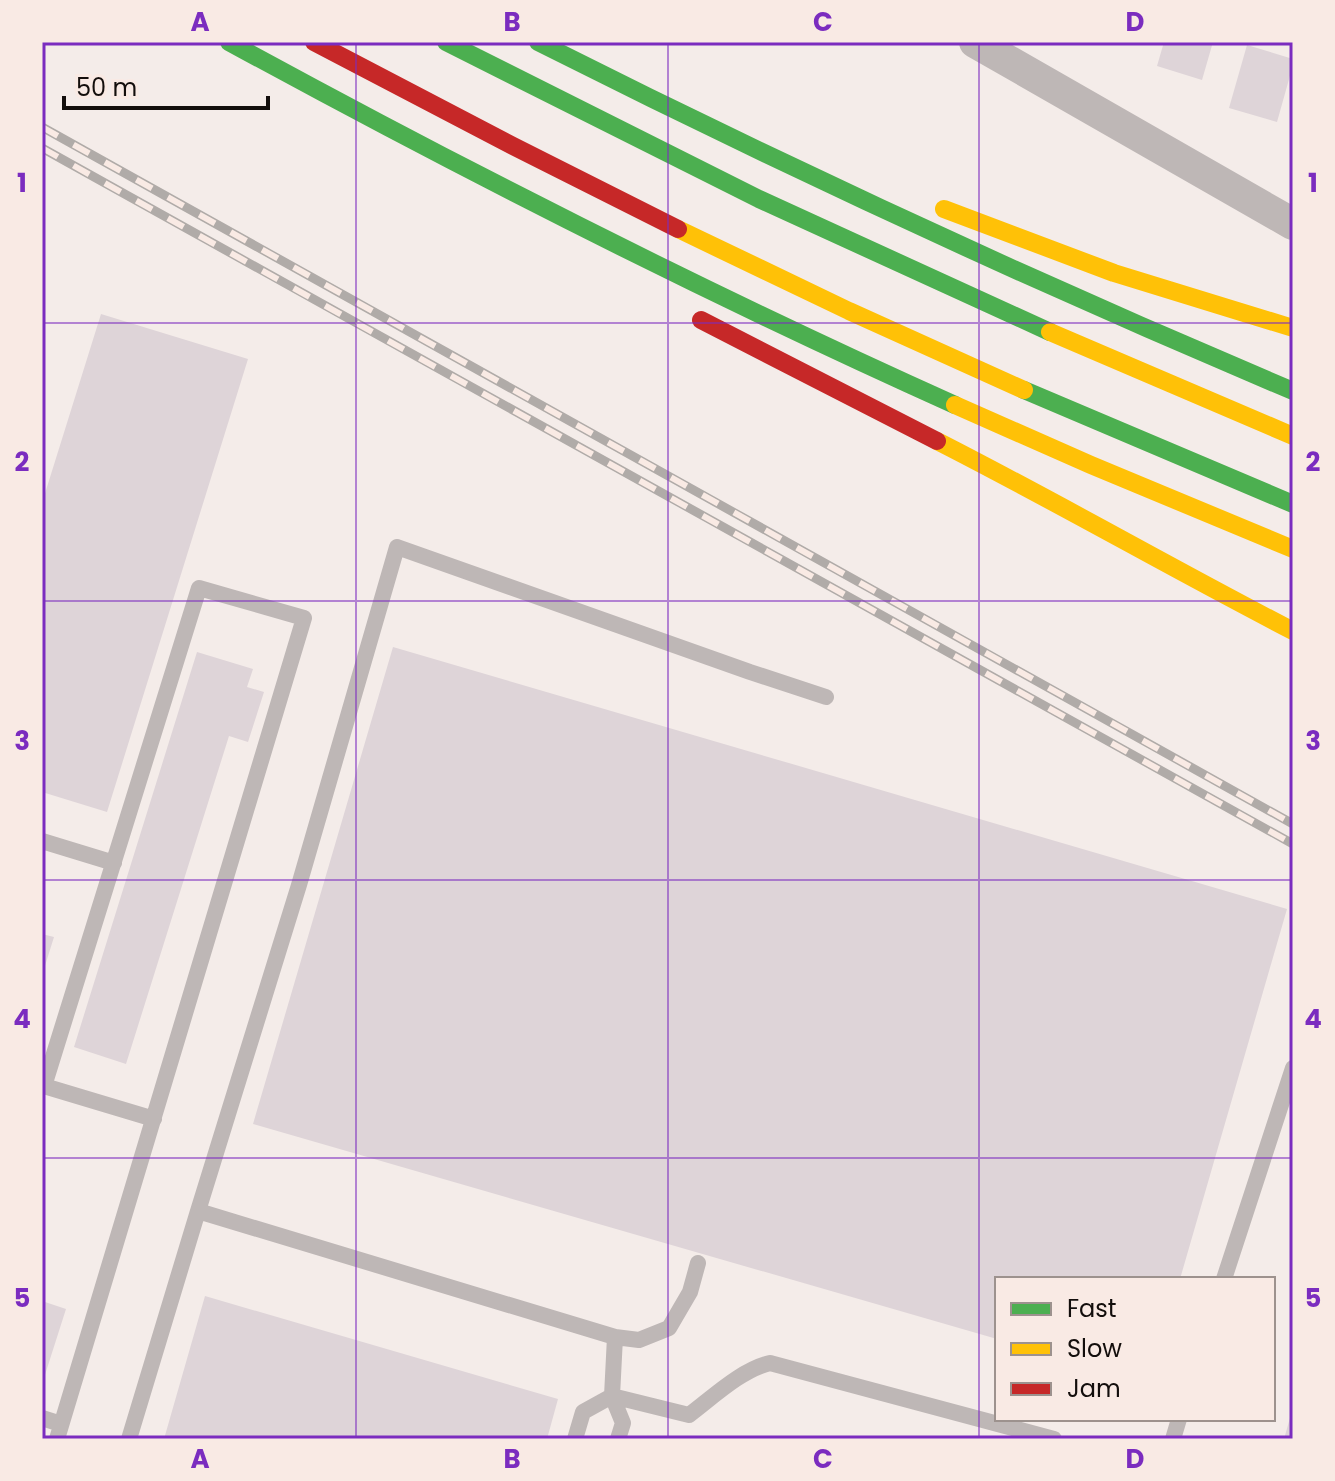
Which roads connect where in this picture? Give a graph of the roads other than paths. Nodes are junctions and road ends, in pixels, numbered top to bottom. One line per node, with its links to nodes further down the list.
1 (229, 42): 6 (highway)
2 (314, 42): 16 (highway)
3 (446, 42): 15 (highway)
4 (538, 42): 7 (highway)
5 (990, 46): 11 (street)
6 (337, 102): 8 (highway); 17 (highway)
7 (708, 127): 9 (highway); 14 (highway)
8 (407, 158)
9 (868, 183)
10 (926, 203): 13 (highway)
11 (1293, 224)
12 (680, 309): 18 (highway)
13 (1293, 328)
14 (1293, 391)
15 (1293, 436)
16 (1293, 504)
17 (1293, 549)
18 (1293, 631)
19 (826, 697): 25 (lane)
20 (42, 841): 21 (lane)
21 (114, 863): 23 (lane); 24 (lane)
22 (1293, 1068): 27 (lane)
23 (43, 1086): 24 (lane)
24 (154, 1119): 31 (lane)
25 (198, 1211): 28 (lane); 32 (lane)
26 (698, 1263): 28 (lane)
27 (1225, 1277)
28 (615, 1337): 29 (lane)
29 (612, 1396): 33 (lane); 34 (lane); 35 (lane)
30 (42, 1418): 31 (lane)
31 (59, 1432)
32 (129, 1439)
33 (575, 1439)
34 (618, 1439)
35 (1054, 1439)

